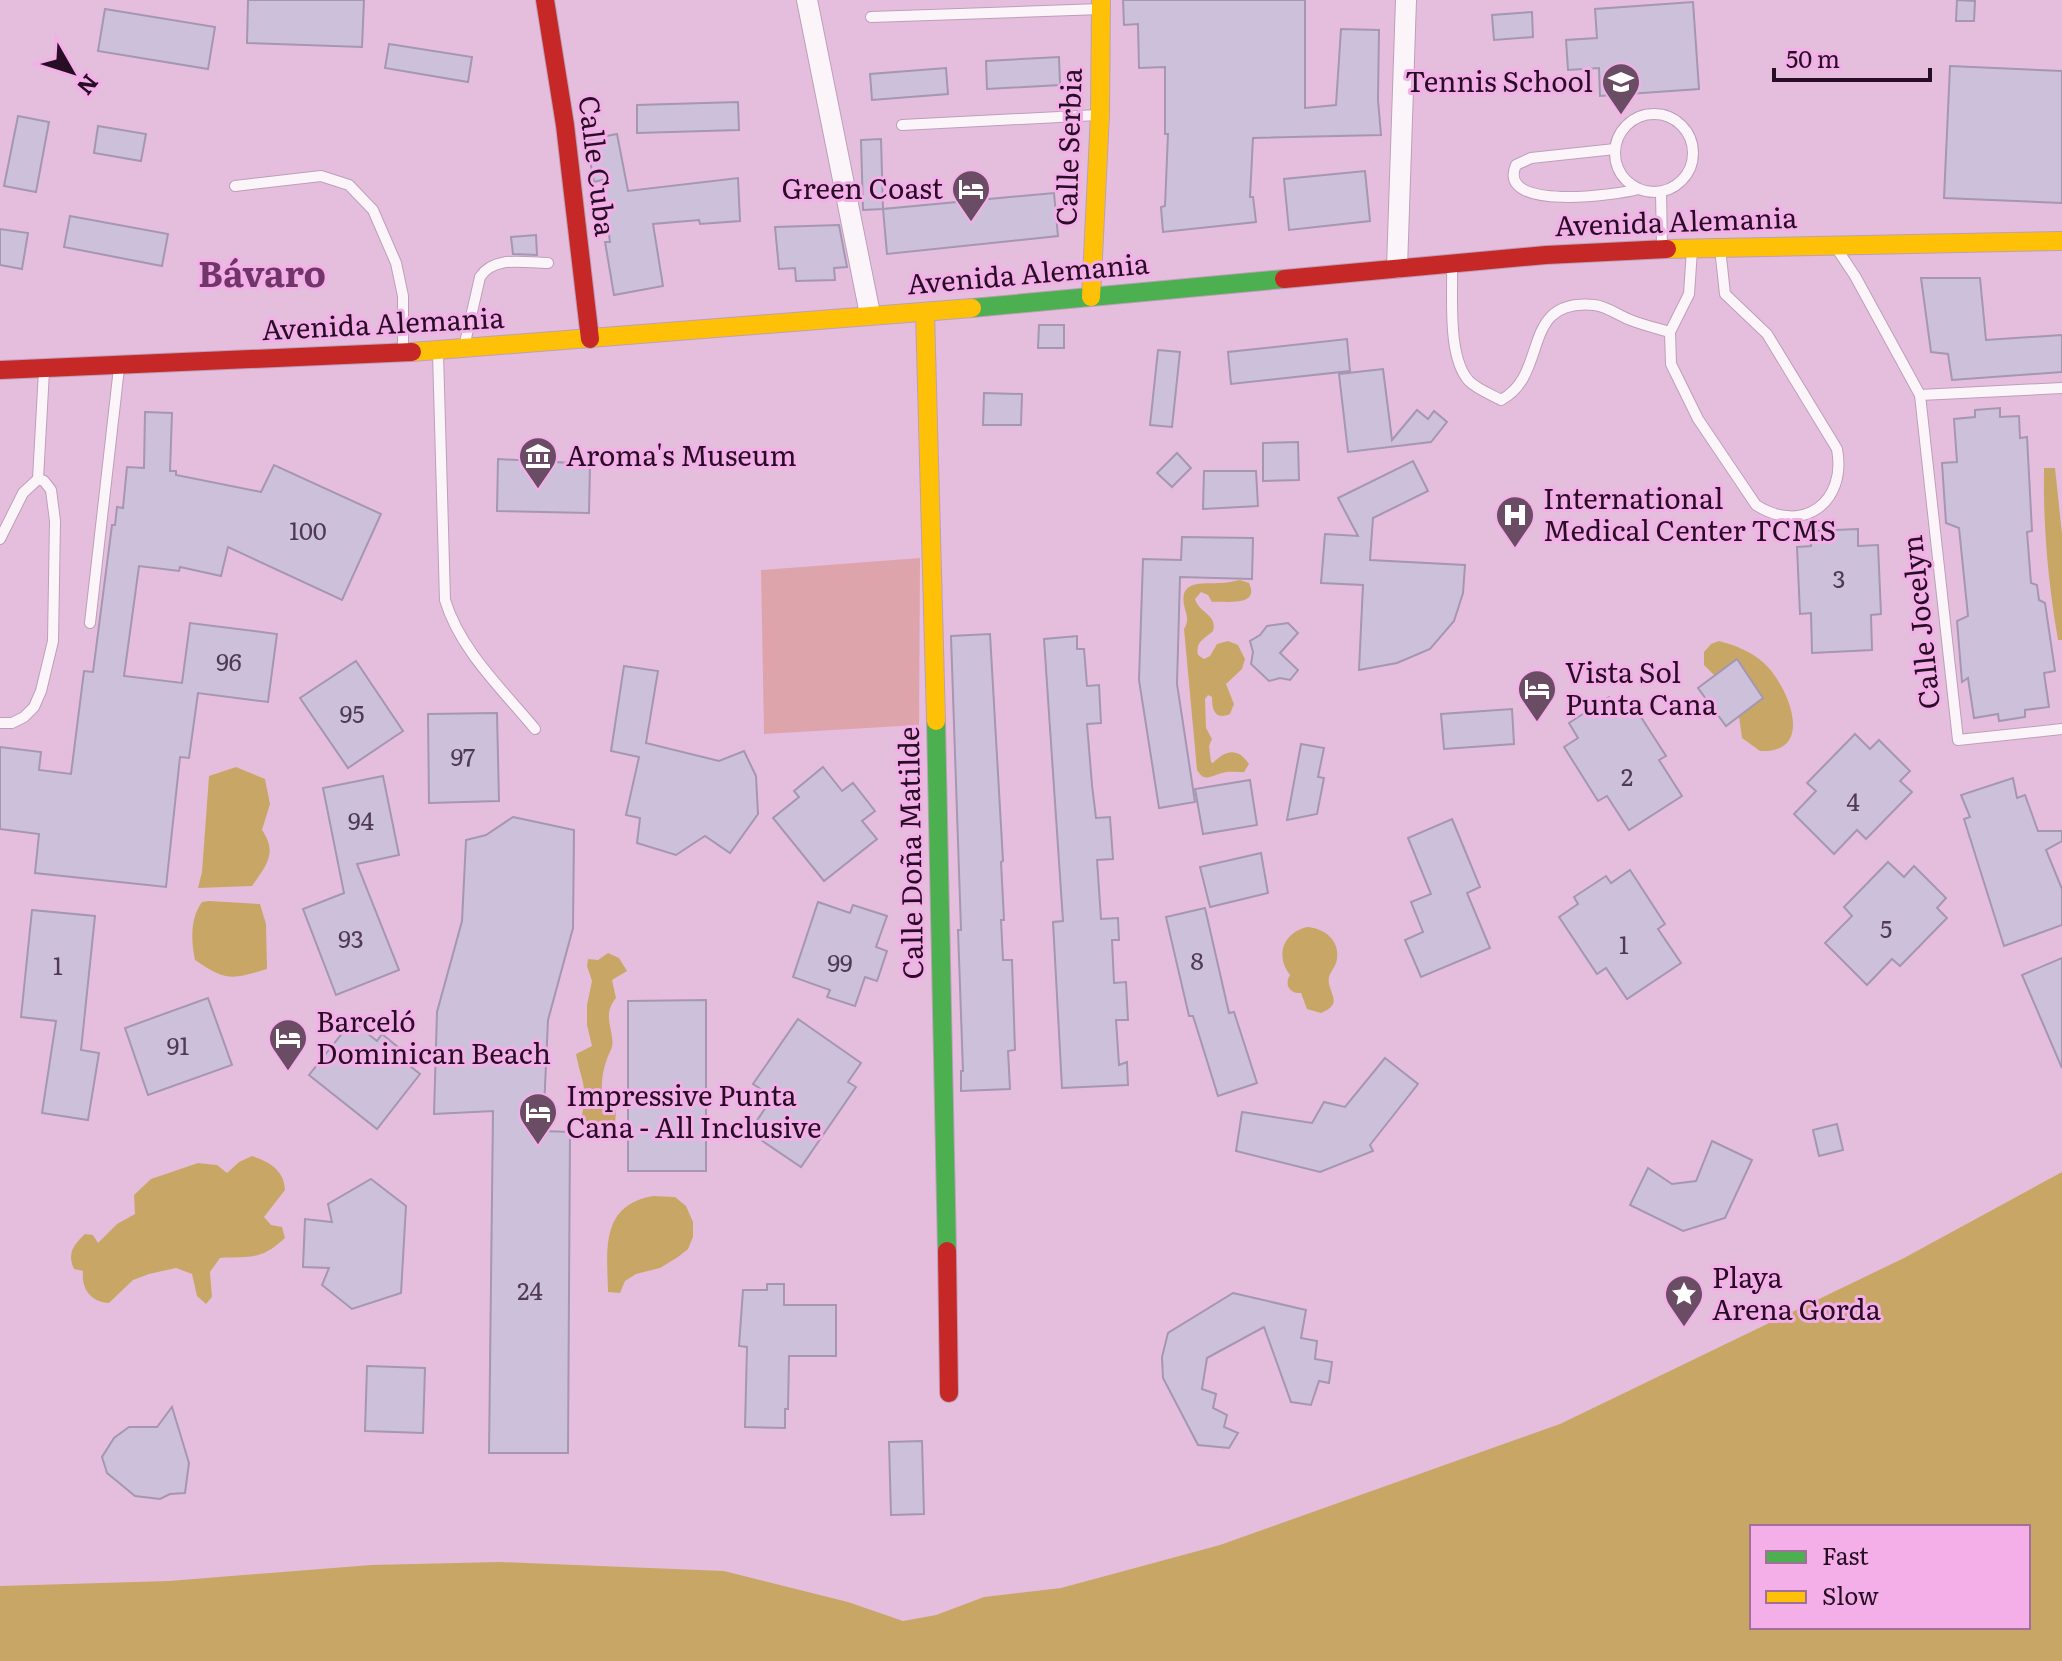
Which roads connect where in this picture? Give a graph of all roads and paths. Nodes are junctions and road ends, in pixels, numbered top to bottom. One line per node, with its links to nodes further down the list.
1 (545, 0): 24 (street, Calle Cuba)
2 (807, 0): 22 (street)
3 (1406, 0): 19 (street)
4 (1101, 4): 5 (lane); 6 (street, Calle Serbia)
5 (871, 17)
6 (1100, 115): 7 (lane); 20 (street, Calle Serbia)
7 (902, 125)
8 (1615, 149): 10 (lane); 10 (lane); 11 (lane)
9 (235, 186): 27 (lane)
10 (1638, 189): 11 (lane)
11 (1661, 192): 16 (lane)
12 (2062, 241): 13 (street, Avenida Alemania)
13 (1833, 244): 14 (street, Avenida Alemania); 32 (lane, Calle Jocelyn)
14 (1720, 247): 15 (street, Avenida Alemania); 23 (lane)
15 (1692, 248): 16 (street, Avenida Alemania); 23 (lane)
16 (1662, 249): 18 (street, Avenida Alemania)
17 (548, 263): 25 (lane)
18 (1452, 263): 19 (street, Avenida Alemania); 23 (lane)
19 (1397, 268): 20 (street, Avenida Alemania)
20 (1091, 297): 21 (street, Avenida Alemania)
21 (925, 312): 22 (street, Avenida Alemania); 39 (street, Calle Doña Matilde)
22 (870, 314): 24 (street, Avenida Alemania)
23 (1670, 332)
24 (590, 339): 25 (street, Avenida Alemania)
25 (464, 348): 26 (street, Avenida Alemania)
26 (438, 351): 27 (street, Avenida Alemania); 37 (lane)
27 (403, 352): 28 (street, Avenida Alemania)
28 (119, 366): 29 (street, Avenida Alemania); 35 (lane)
29 (44, 369): 30 (street, Avenida Alemania); 33 (lane)
30 (0, 370)
31 (2062, 388): 32 (lane)
32 (1920, 395): 38 (lane, Calle Jocelyn)
33 (38, 479): 34 (lane); 36 (lane)
34 (0, 539)
35 (90, 623)
36 (0, 723)
37 (535, 729)
38 (2062, 729)
39 (949, 1393)

